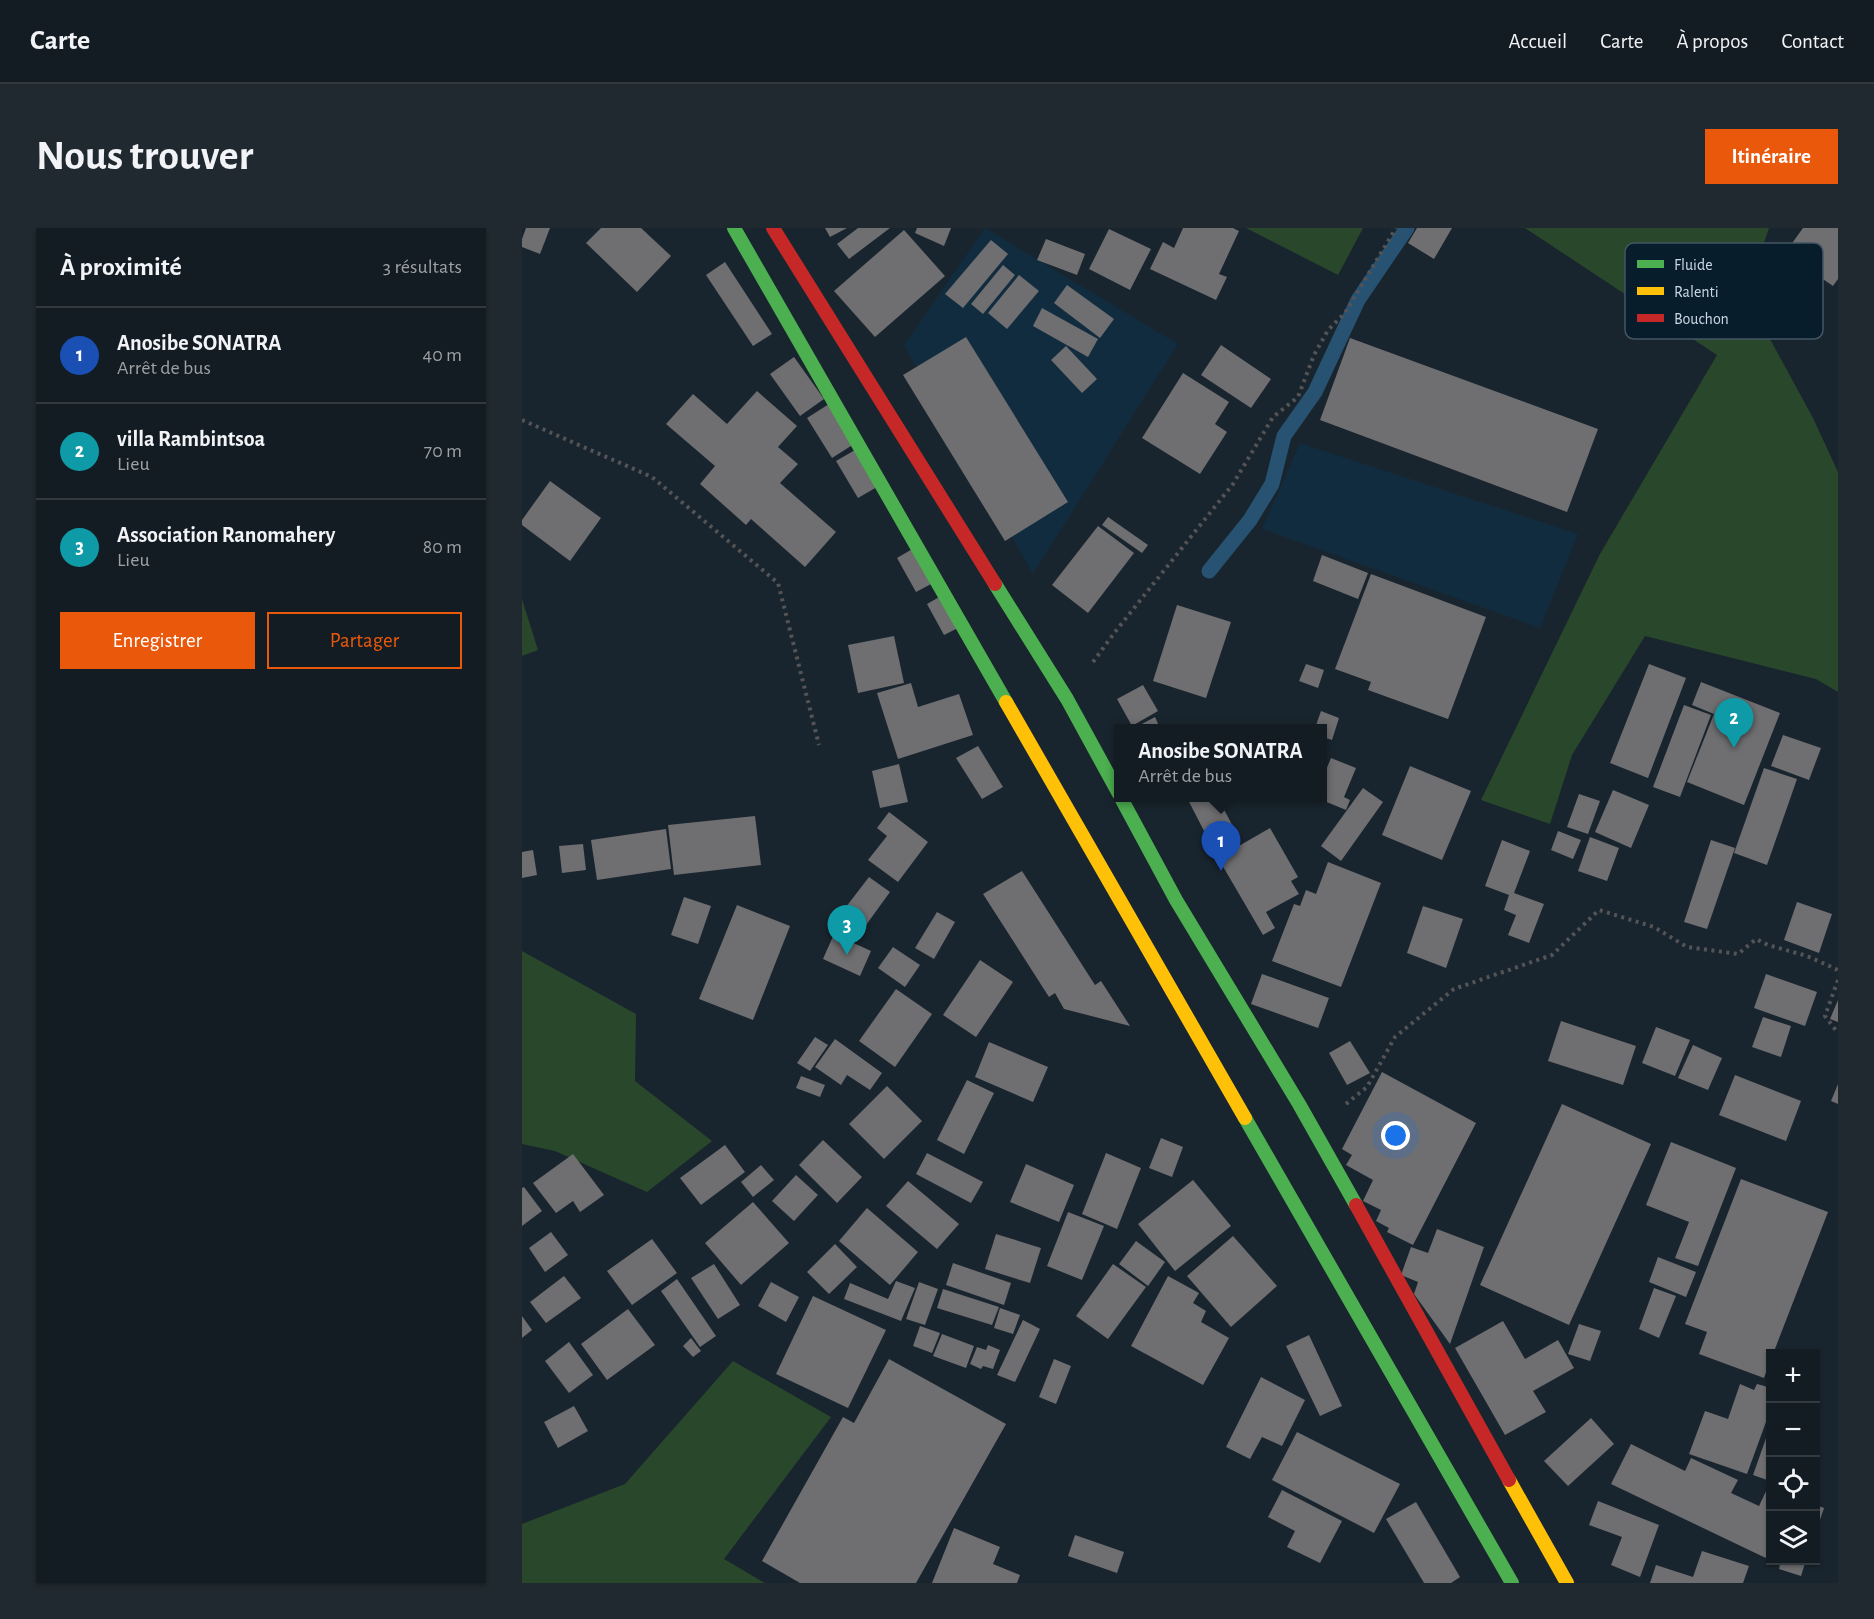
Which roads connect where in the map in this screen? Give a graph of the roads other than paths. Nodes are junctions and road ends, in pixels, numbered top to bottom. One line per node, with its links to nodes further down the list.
1 (734, 228): 5 (street)
2 (773, 228): 3 (street)
3 (1114, 785)
4 (1123, 802): 6 (street)
5 (1512, 1583)
6 (1567, 1583)

